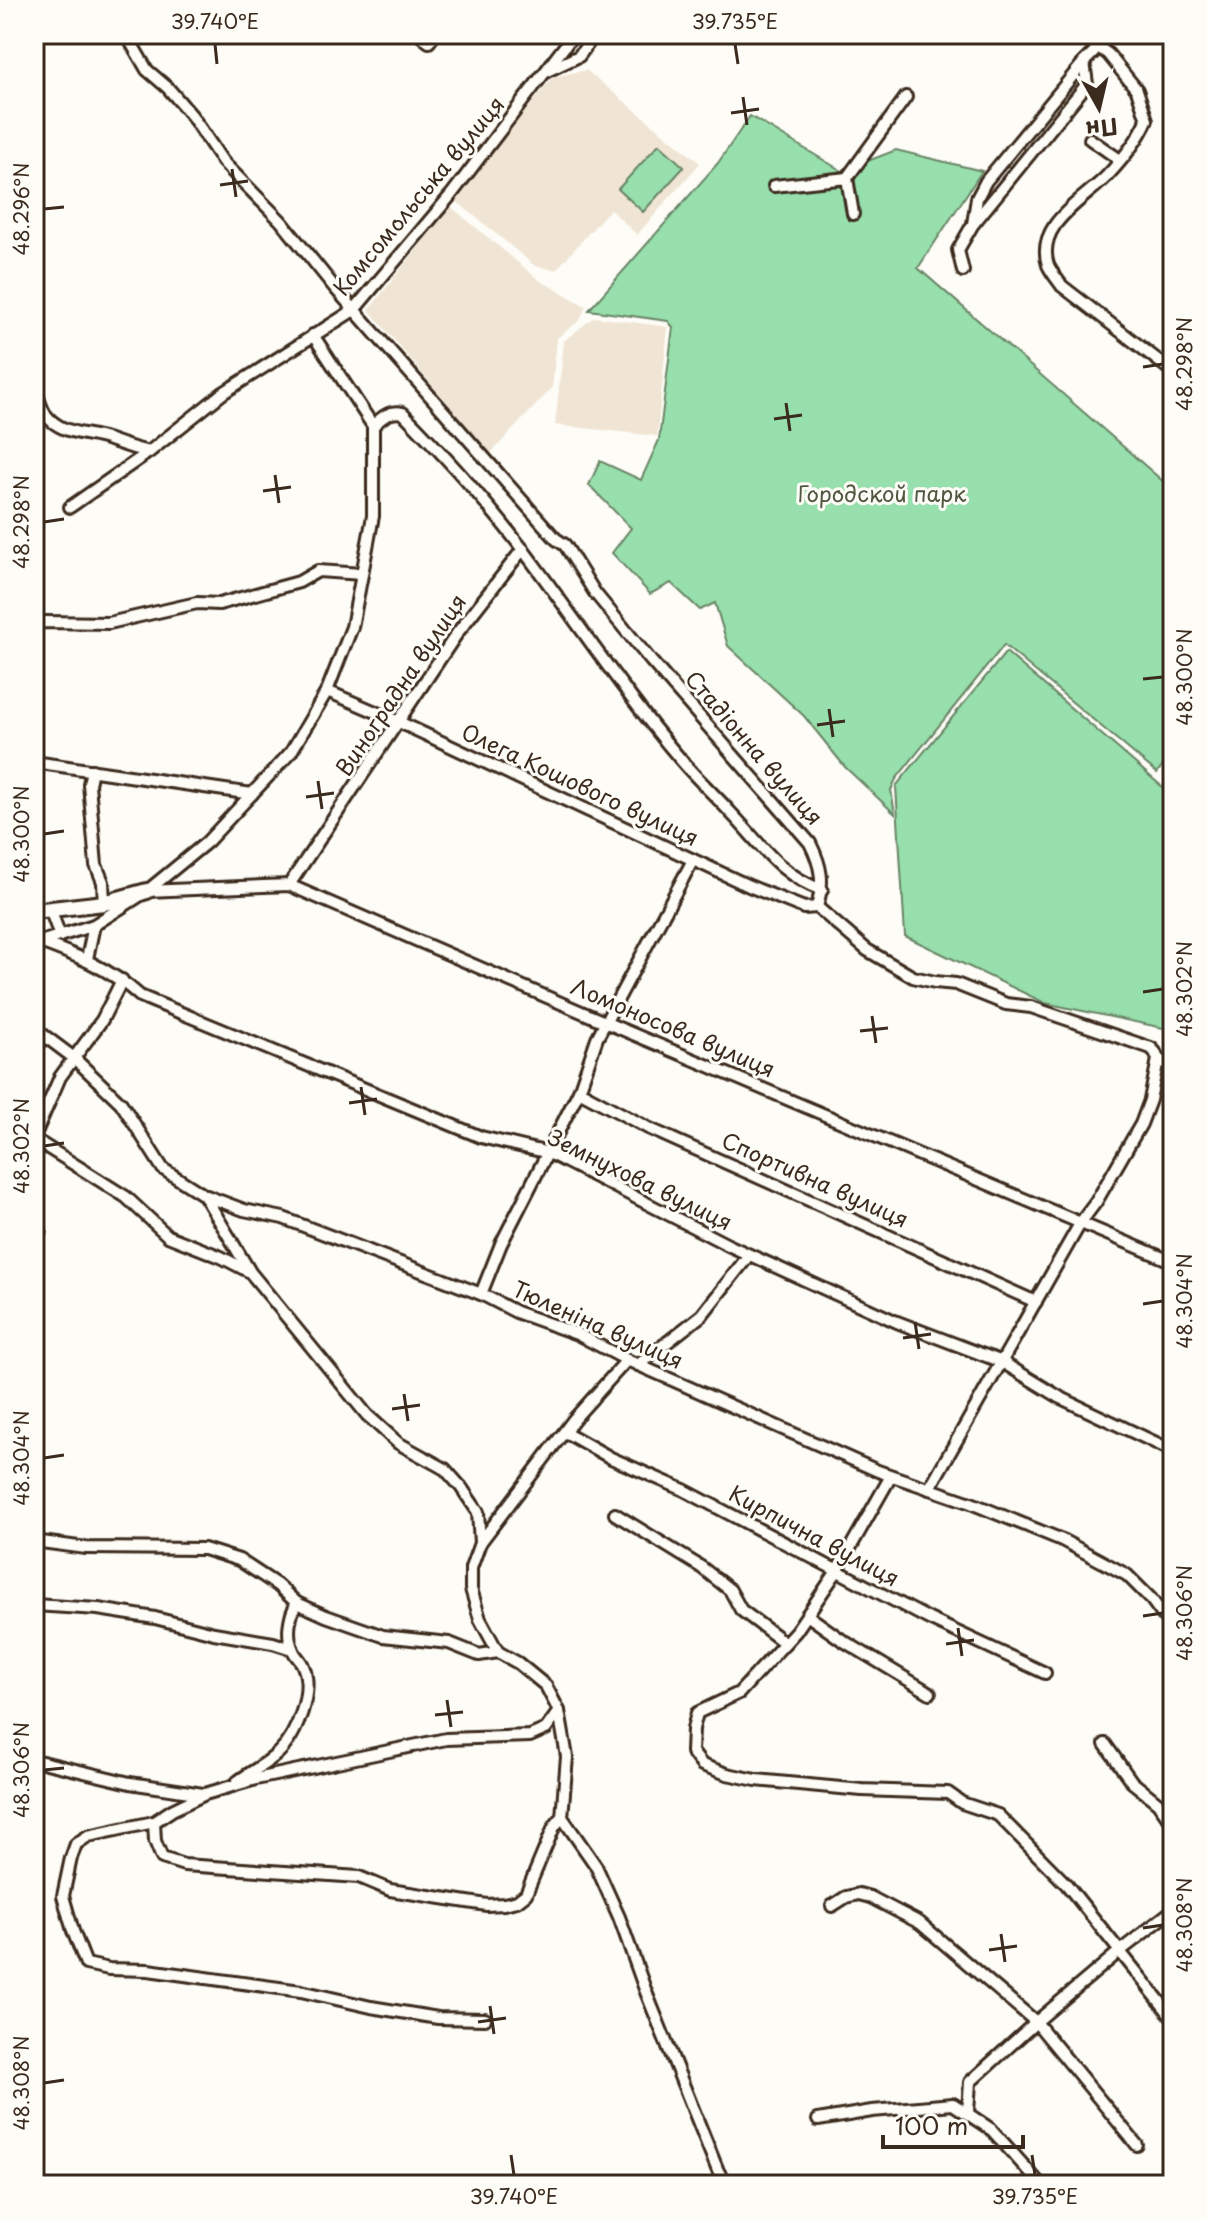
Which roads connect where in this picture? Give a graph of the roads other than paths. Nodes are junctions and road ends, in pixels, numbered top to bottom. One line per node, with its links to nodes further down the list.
1 (126, 34): 19 (street, Стадіонна вулиця)
2 (419, 34): 3 (street)
3 (435, 34)
4 (574, 34): 10 (street, Комсомольська вулиця)
5 (595, 34): 10 (street, Комсомольська вулиця)
6 (1080, 34): 8 (street)
7 (1105, 34): 8 (street)
8 (1100, 46): 9 (street); 13 (street)
9 (1084, 62): 17 (street); 17 (street)
10 (545, 72): 19 (street, Комсомольська вулиця)
11 (906, 97): 14 (street)
12 (1090, 139): 13 (street)
13 (1120, 160): 21 (street)
14 (847, 178): 15 (street); 16 (street)
15 (774, 186)
16 (853, 214)
17 (973, 224): 18 (street)
18 (963, 271)
19 (354, 310): 20 (street, Комсомольська вулиця); 36 (street, Стадіонна вулиця)
20 (313, 335): 23 (street); 24 (street, Комсомольська вулиця)
21 (1173, 372)
22 (34, 385): 24 (street)
23 (373, 426): 26 (street); 27 (street)
24 (149, 452): 25 (street, Комсомольська вулиця)
25 (70, 507)
26 (523, 549): 30 (street, Виноградна вулиця); 36 (street)
27 (362, 574): 28 (street); 29 (street)
28 (34, 624)
29 (327, 691): 30 (street, Олега Кошового вулиця); 33 (street)
30 (399, 722): 34 (street, Олега Кошового вулиця); 35 (street, Виноградна вулиця)
31 (34, 762): 32 (street)
32 (92, 770): 33 (street); 38 (street)
33 (252, 794): 37 (street)
34 (693, 860): 39 (street, Олега Кошового вулиця); 47 (street)
35 (289, 885): 37 (street, Ломоносова вулиця); 47 (street, Ломоносова вулиця)
36 (822, 890): 39 (street)
37 (147, 891): 38 (street); 42 (street)
38 (104, 903): 40 (street)
39 (817, 907): 50 (street, Олега Кошового вулиця)
40 (50, 909): 41 (street); 43 (street)
41 (34, 911)
42 (94, 925): 43 (street); 45 (street)
43 (60, 936): 44 (street)
44 (37, 942): 45 (street, Земнухова вулиця)
45 (87, 959): 46 (street, Земнухова вулиця)
46 (122, 980): 49 (street); 54 (street, Земнухова вулиця)
47 (607, 1023): 52 (street); 56 (street, Ломоносова вулиця)
48 (34, 1028): 49 (street, Тюленіна вулиця)
49 (74, 1058): 53 (street); 55 (street, Тюленіна вулиця)
50 (1158, 1059): 51 (street, Олега Кошового вулиця); 56 (street)
51 (1173, 1068)
52 (579, 1091): 54 (street); 61 (street, Спортивна вулиця)
53 (34, 1138): 59 (street)
54 (549, 1153): 57 (street, Земнухова вулиця); 60 (street)
55 (204, 1195): 59 (street); 60 (street, Тюленіна вулиця)
56 (1081, 1222): 58 (street, Ломоносова вулиця); 61 (street)
57 (749, 1255): 63 (street, Земнухова вулиця); 64 (street)
58 (1173, 1262)
59 (250, 1272): 71 (street)
60 (481, 1294): 62 (street, Тюленіна вулиця)
61 (1036, 1302): 63 (street)
62 (627, 1360): 64 (street, Тюленіна вулиця); 65 (street)
63 (1002, 1362): 66 (street, Земнухова вулиця); 68 (street)
64 (638, 1365): 67 (street, Тюленіна вулиця)
65 (565, 1432): 71 (street); 72 (street, Кирпична вулиця)
66 (1173, 1451)
67 (891, 1476): 68 (street, Тюленіна вулиця); 72 (street)
68 (929, 1489): 76 (street, Тюленіна вулиця)
69 (615, 1514): 77 (street)
70 (34, 1541): 73 (street)
71 (480, 1543): 79 (street)
72 (837, 1571): 75 (street); 80 (street, Кирпична вулиця)
73 (297, 1603): 78 (street); 79 (street)
74 (34, 1605): 78 (street)
75 (807, 1615): 77 (street); 81 (street)
76 (1173, 1629)
77 (785, 1643): 92 (street)
78 (292, 1649): 85 (street)
79 (498, 1652): 82 (street)
80 (1045, 1673)
81 (930, 1693)
82 (559, 1711): 85 (street); 87 (street)
83 (1105, 1744): 89 (street)
84 (34, 1760): 86 (street)
85 (233, 1785): 86 (street)
86 (205, 1794): 88 (street)
87 (562, 1817): 88 (street); 99 (street)
88 (154, 1822): 94 (street)
89 (1173, 1824)
90 (832, 1906): 95 (street)
91 (1173, 1910): 92 (street)
92 (1120, 1951): 93 (street); 95 (street)
93 (1173, 2018)
94 (485, 2019)
95 (1036, 2022): 96 (street); 98 (street)
96 (968, 2112): 97 (street); 100 (street)
97 (818, 2120)
98 (1137, 2145)
99 (726, 2185)
100 (1041, 2185)

